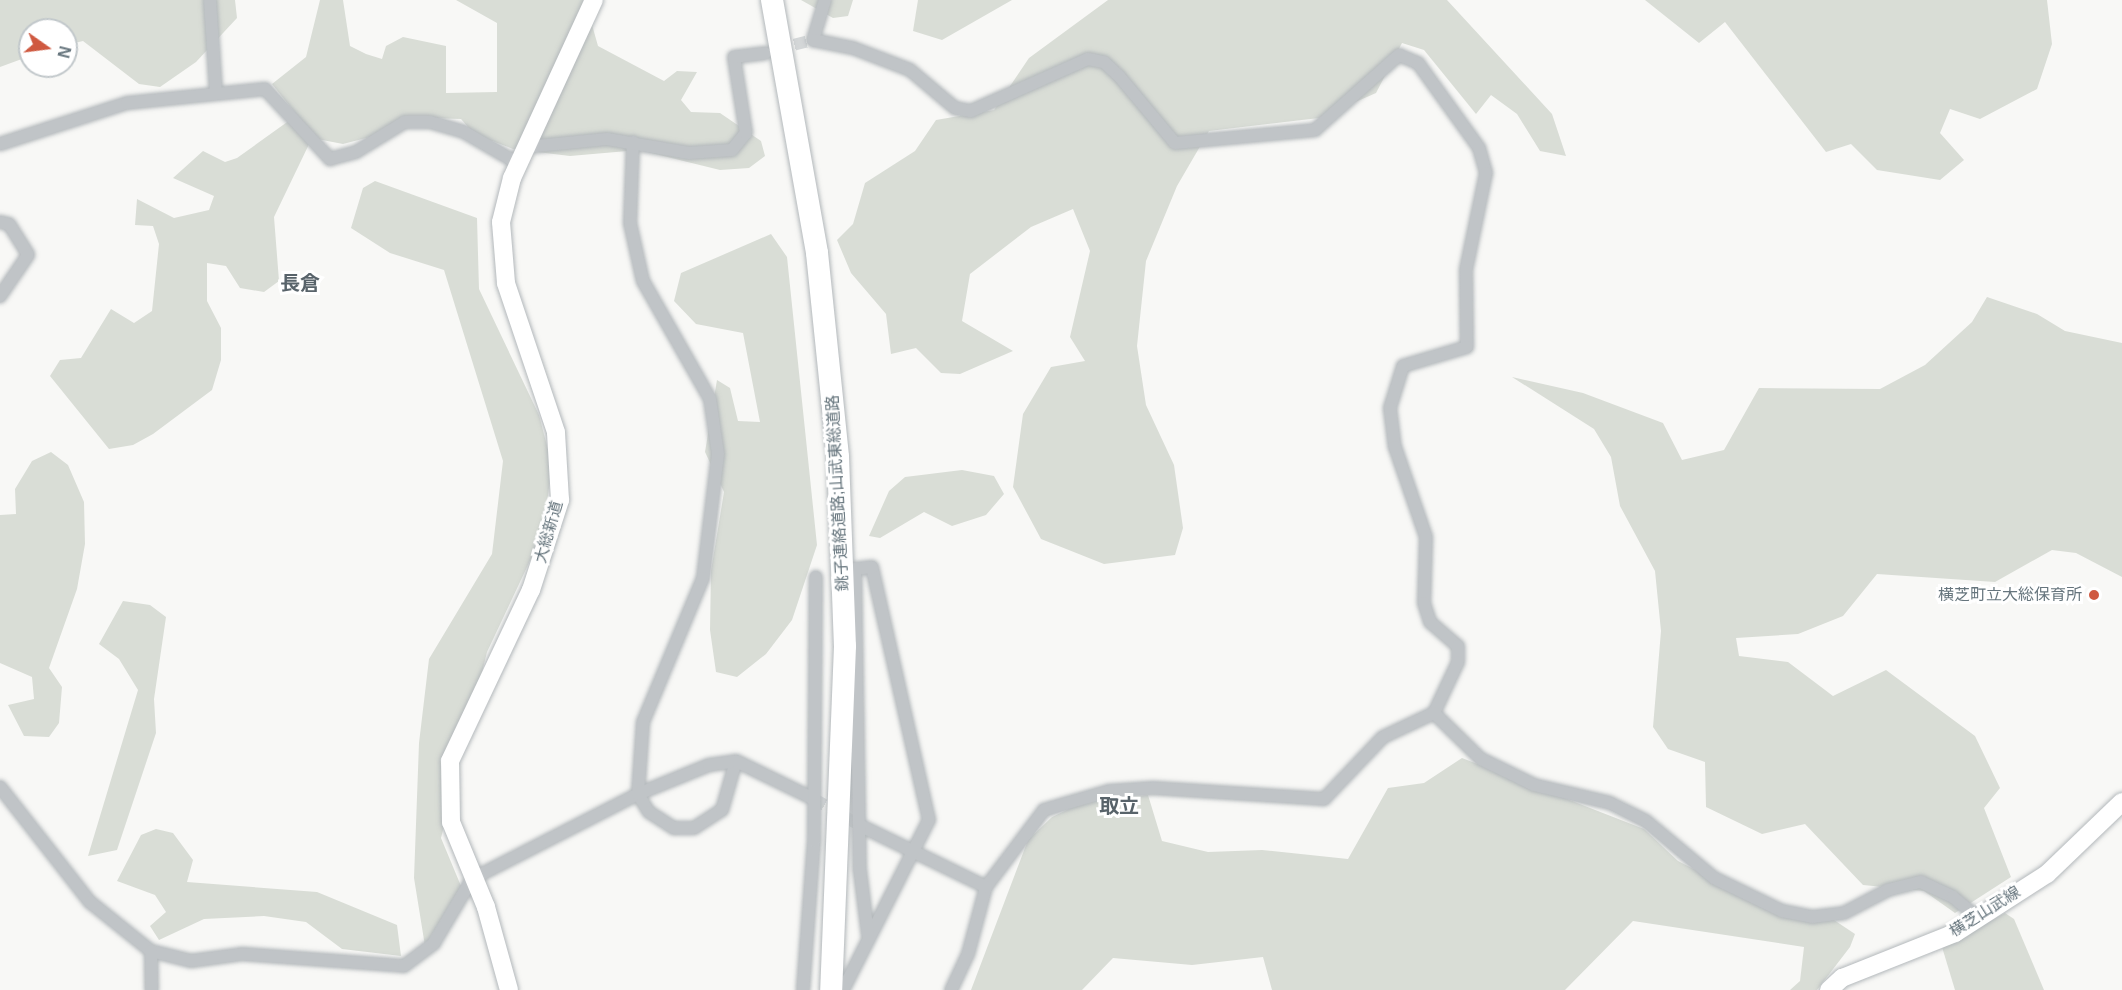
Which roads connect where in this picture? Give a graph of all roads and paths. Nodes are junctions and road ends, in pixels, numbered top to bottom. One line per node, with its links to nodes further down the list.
1 (210, 0): 6 (street)
2 (594, 0): 9 (street, 大総新道)
3 (772, 0): 30 (highway, 銚子連絡道路;山武東総道路)
4 (825, 0): 14 (street)
5 (765, 53): 7 (street)
6 (216, 93): 8 (street); 10 (street)
7 (633, 142): 9 (street); 17 (street)
8 (0, 144)
9 (527, 147): 10 (street, 大総新道)
10 (519, 164): 22 (street, 大総新道)
11 (0, 222): 12 (street)
12 (0, 296)
13 (816, 577): 18 (street)
14 (1434, 713): 23 (street); 24 (street)
15 (736, 761): 17 (street); 17 (street); 18 (street)
16 (0, 787): 26 (street)
17 (638, 794): 22 (street)
18 (814, 799): 29 (street)
19 (2122, 802): 24 (street, 横芝山武線)
20 (861, 826): 21 (street); 21 (street); 25 (street)
21 (913, 852): 23 (street); 25 (street)
22 (472, 879): 26 (street); 28 (street, 大総新道)
23 (986, 887): 32 (street)
24 (1978, 918): 33 (street, 横芝山武線)
25 (868, 934): 31 (street)
26 (151, 951): 27 (street)
27 (152, 990)
28 (509, 990)
29 (803, 990)
30 (831, 990)
31 (843, 990)
32 (951, 990)
33 (1828, 990)

